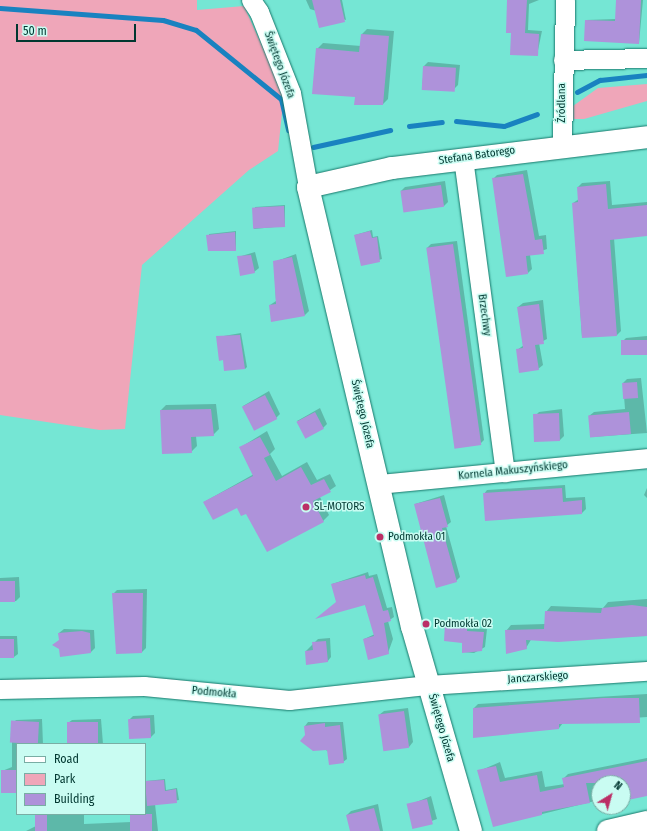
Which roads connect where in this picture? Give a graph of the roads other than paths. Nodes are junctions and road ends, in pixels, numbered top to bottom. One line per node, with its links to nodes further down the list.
1 (251, 0): 8 (street, Świętego Józefa)
2 (565, 0): 4 (street, Źródlana)
3 (647, 58): 4 (street)
4 (563, 60): 6 (street, Źródlana)
5 (647, 137): 6 (street, Stefana Batorego)
6 (562, 145): 7 (street, Stefana Batorego)
7 (463, 158): 8 (street, Stefana Batorego); 10 (street, Brzechwy)
8 (308, 187): 11 (street, Świętego Józefa)
9 (647, 458): 10 (street, Kornela Makuszyńskiego)
10 (505, 472): 11 (street, Kornela Makuszyńskiego)
11 (379, 484): 13 (street, Świętego Józefa)
12 (647, 671): 13 (street, Janczarskiego)
13 (428, 685): 14 (street, Podmokła); 16 (street, Świętego Józefa)
14 (0, 689)
15 (647, 822): 17 (street)
16 (471, 831)
17 (608, 831)

